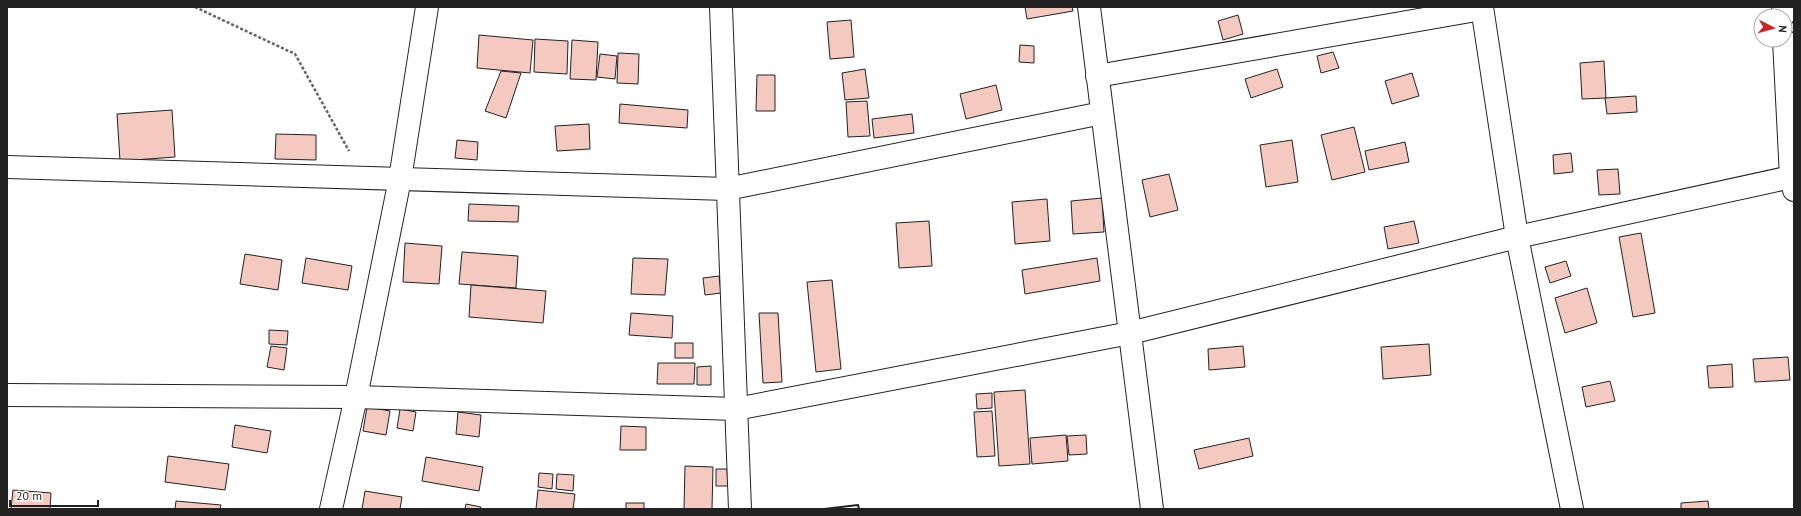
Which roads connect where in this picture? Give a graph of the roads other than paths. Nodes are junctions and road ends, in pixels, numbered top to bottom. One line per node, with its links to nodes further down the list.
1 (427, 7): 10 (street)
2 (720, 7): 12 (street)
3 (1089, 7): 7 (street)
4 (1482, 8): 7 (street); 13 (street)
5 (1785, 48): 6 (street)
6 (1790, 73): 11 (street)
7 (1097, 76): 8 (street)
8 (1102, 113): 12 (street); 14 (street)
9 (7, 167): 10 (street)
10 (400, 179): 12 (street); 16 (street)
11 (1792, 184): 13 (street)
12 (727, 189): 17 (street)
13 (1517, 237): 14 (street); 21 (street)
14 (1130, 333): 17 (street); 20 (street)
15 (7, 395): 16 (street)
16 (356, 397): 17 (street); 18 (street)
17 (736, 409): 19 (street)
18 (331, 509)
19 (740, 509)
20 (1152, 509)
21 (1572, 509)

